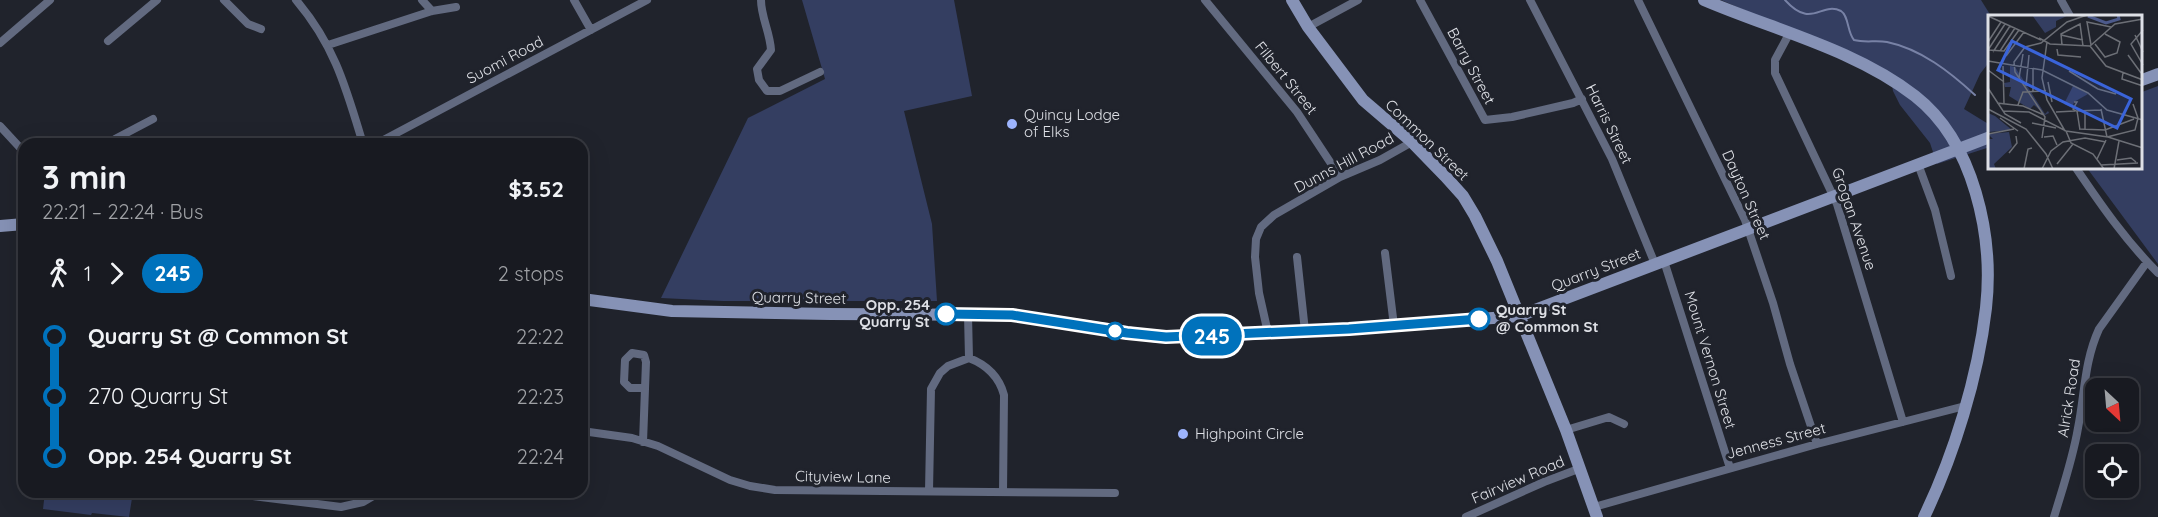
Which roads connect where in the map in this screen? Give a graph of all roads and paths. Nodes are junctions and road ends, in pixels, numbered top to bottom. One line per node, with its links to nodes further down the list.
1 (50, 0): 25 (street)
2 (157, 0): 24 (street)
3 (224, 0): 21 (street)
4 (296, 0): 26 (street)
5 (422, 0): 18 (street)
6 (574, 0): 22 (street)
7 (647, 0): 22 (street, Suomi Road)
8 (761, 0): 27 (street)
9 (1205, 0): 42 (street, Filbert Street)
10 (1358, 0): 20 (street)
11 (1420, 0): 30 (street, Barry Street)
12 (1530, 0): 30 (street, Harris Street)
13 (1638, 0): 46 (street, Dayton Street)
14 (1704, 0): 23 (main road)
15 (2061, 0): 19 (street)
16 (1297, 2): 20 (main road, Common Street)
17 (456, 7): 18 (street)
18 (432, 11): 26 (street)
19 (2069, 15)
20 (1308, 27): 37 (main road, Common Street)
21 (261, 29)
22 (591, 30): 35 (street, Suomi Road)
23 (1789, 34): 39 (main road); 43 (street, Grogan Avenue)
24 (108, 41)
25 (0, 43)
26 (328, 45): 34 (street)
27 (820, 72)
28 (2158, 74): 29 (main road)
29 (2143, 80)
30 (1582, 99): 49 (street, Harris Street)
31 (153, 119): 33 (street)
32 (0, 126): 38 (street)
33 (117, 138)
34 (361, 138)
35 (387, 138)
36 (1988, 138): 39 (main road, Quarry Street)
37 (1412, 142): 42 (street, Dunns Hill Road); 55 (main road, Common Street)
38 (18, 146)
39 (1958, 149): 40 (main road, Quarry Street); 61 (main road)
40 (1918, 164): 43 (main road, Quarry Street); 52 (street)
41 (2077, 170): 50 (street)
42 (1340, 177): 58 (street, Dunns Hill Road)
43 (1834, 195): 46 (main road, Quarry Street); 62 (street, Grogan Avenue)
44 (18, 224): 45 (main road)
45 (0, 226)
46 (1749, 228): 49 (main road, Quarry Street); 67 (street, Dayton Street)
47 (1385, 253): 56 (street)
48 (1297, 257): 57 (street)
49 (1660, 262): 55 (main road, Quarry Street); 69 (street, Mount Vernon Street)
50 (2147, 262): 51 (street); 78 (street, Alrick Road)
51 (2158, 273)
52 (1951, 276)
53 (588, 300): 54 (main road, Quarry Street)
54 (968, 315): 58 (main road, Quarry Street); 59 (street)
55 (1519, 315): 56 (main road, Quarry Street); 64 (main road, Common Street)
56 (1394, 326): 57 (main road, Quarry Street)
57 (1305, 331): 58 (main road, Quarry Street)
58 (1268, 333)
59 (969, 358): 70 (street); 71 (street)
60 (645, 388): 66 (street)
61 (1965, 406): 62 (street, Jenness Street); 77 (main road)
62 (1903, 422): 67 (street, Jenness Street)
63 (1624, 424): 64 (street)
64 (1566, 430): 68 (main road, Common Street)
65 (588, 432): 66 (street, Cityview Lane)
66 (643, 442): 70 (street, Cityview Lane)
67 (1817, 444): 69 (street, Jenness Street)
68 (1581, 468): 75 (main road, Common Street); 76 (street, Fairview Road)
69 (1730, 468): 75 (street, Jenness Street)
70 (930, 491): 71 (street, Cityview Lane)
71 (1003, 492): 72 (street, Cityview Lane)
72 (1115, 493)
73 (269, 498): 74 (street)
74 (370, 498)
75 (1596, 512)
76 (1466, 517)
77 (1924, 517)
78 (2054, 517)

